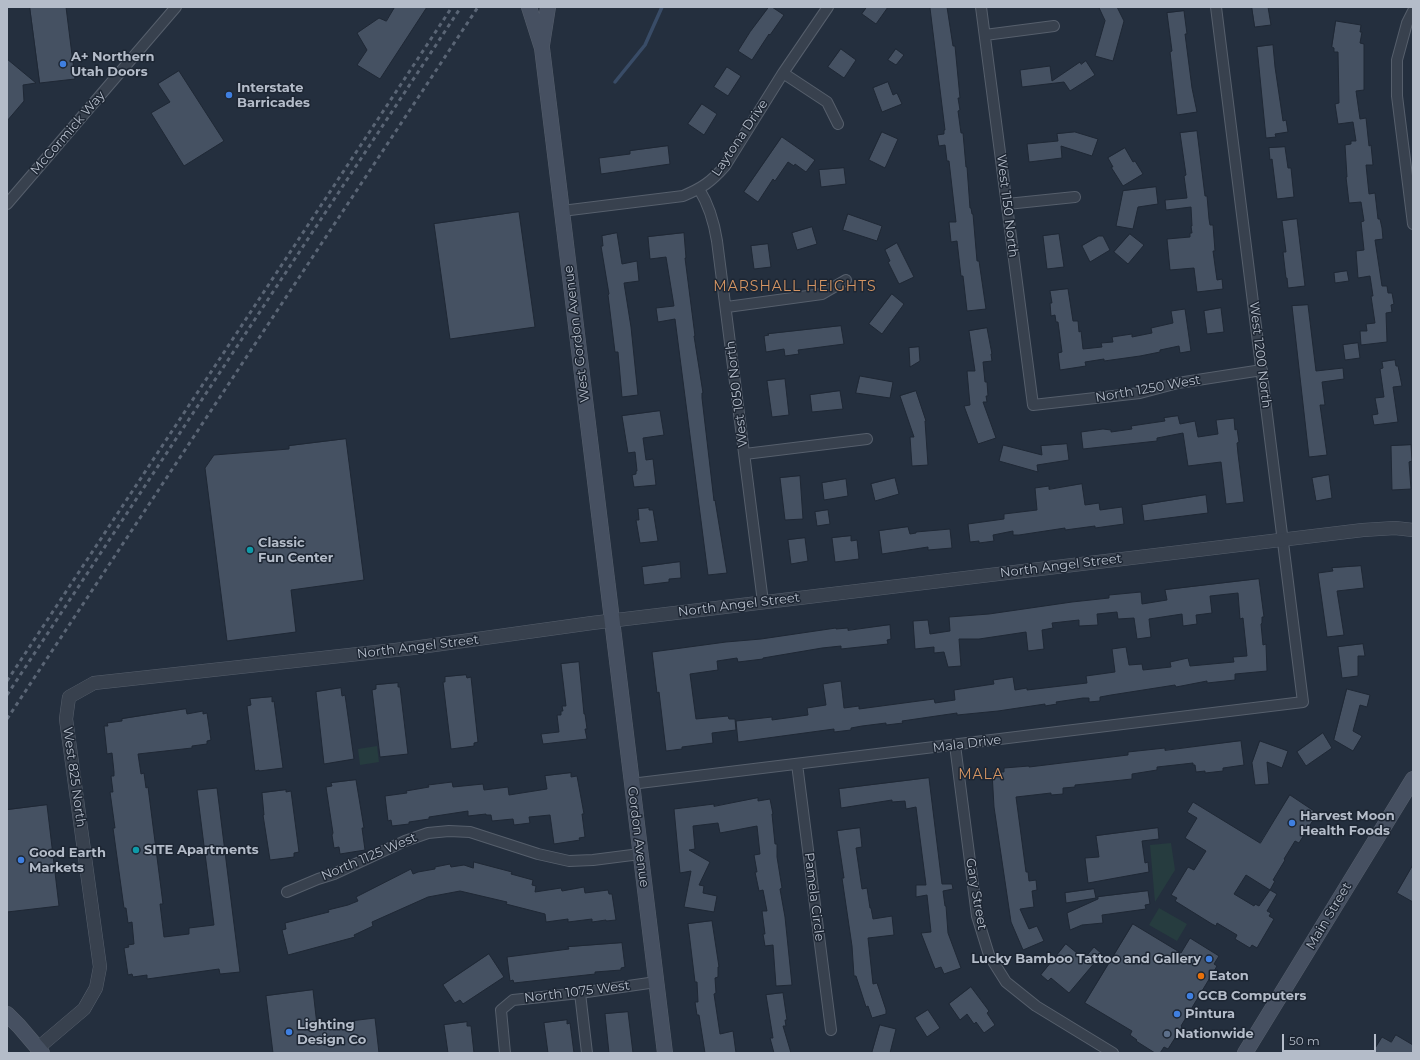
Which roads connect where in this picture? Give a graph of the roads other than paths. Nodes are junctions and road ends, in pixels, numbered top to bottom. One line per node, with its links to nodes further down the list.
1 (176, 7): 15 (street, McCormick Way)
2 (529, 7): 10 (main road, West Gordon Avenue)
3 (548, 7): 10 (main road, West Gordon Avenue)
4 (828, 7): 11 (street, Laytona Drive)
5 (981, 7): 9 (street, West 1150 North)
6 (1216, 7): 21 (street, West 1200 North)
7 (1413, 11): 18 (street)
8 (1054, 26): 9 (street)
9 (985, 35): 16 (street, West 1150 North)
10 (542, 48): 17 (main road, West Gordon Avenue)
11 (784, 73): 12 (street); 13 (street, Laytona Drive)
12 (838, 124)
13 (700, 189): 17 (street, Laytona Drive); 20 (street, West 1050 North)
14 (1075, 196): 16 (street)
15 (7, 204)
16 (1007, 204): 22 (street, West 1150 North)
17 (562, 211): 28 (main road, West Gordon Avenue)
18 (1413, 224)
19 (846, 280): 20 (street)
20 (727, 307): 24 (street, West 1050 North)
21 (1262, 370): 22 (street, North 1250 West); 26 (street, West 1200 North)
22 (1033, 405)
23 (867, 439): 24 (street)
24 (745, 454): 27 (street, West 1050 North)
25 (1413, 530): 26 (street, North Angel Street)
26 (1283, 540): 27 (street, North Angel Street); 30 (street, West 1200 North)
27 (763, 602): 28 (street, North Angel Street)
28 (611, 620): 29 (street, North Angel Street); 34 (main road, Gordon Avenue)
29 (69, 697): 41 (street, West 825 North)
30 (1304, 702): 31 (street, Mala Drive)
31 (955, 745): 32 (street, Mala Drive); 45 (street, Gary Street)
32 (797, 764): 34 (street, Mala Drive); 40 (street, Pamela Circle)
33 (1413, 779): 46 (main road, Main Street)
34 (631, 784): 35 (main road, Gordon Avenue)
35 (640, 854): 36 (street, North 1125 West); 37 (main road, Gordon Avenue)
36 (287, 892)
37 (656, 982): 38 (street, North 1075 West); 44 (main road, Gordon Avenue)
38 (580, 993): 42 (street, North 1075 West); 43 (street)
39 (7, 1014): 41 (main road)
40 (831, 1030)
41 (40, 1050)
42 (505, 1053)
43 (587, 1053)
44 (665, 1053)
45 (1113, 1053)
46 (1245, 1053)

